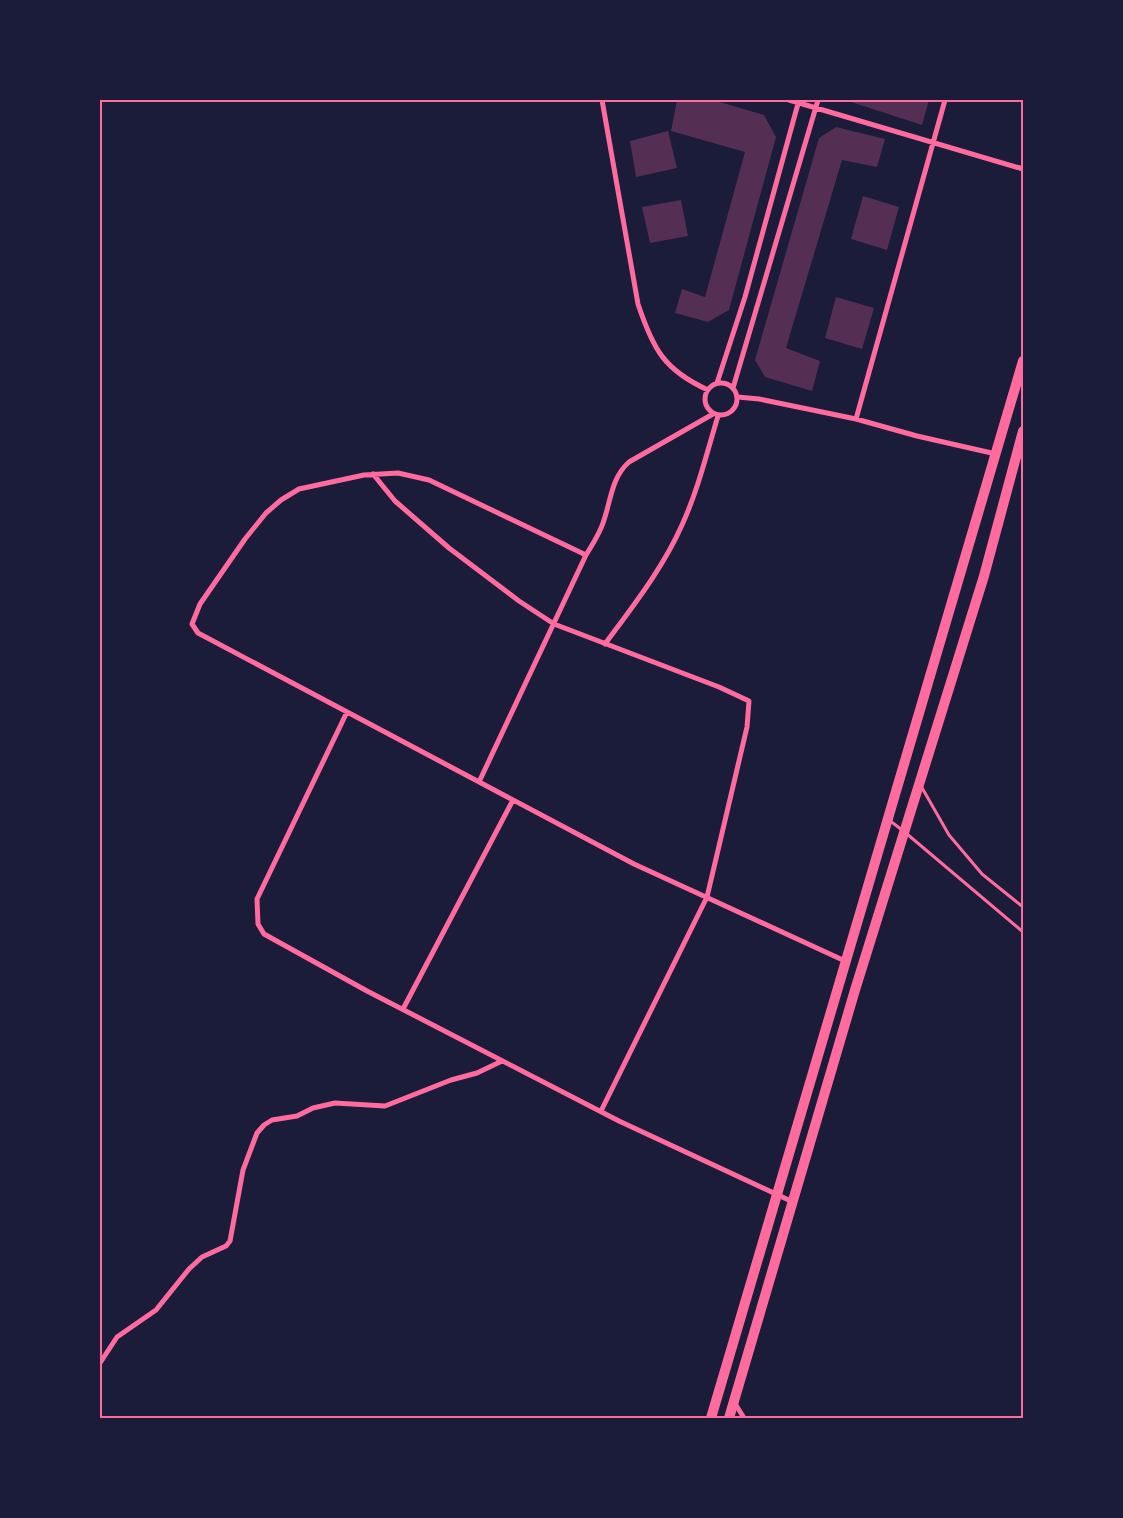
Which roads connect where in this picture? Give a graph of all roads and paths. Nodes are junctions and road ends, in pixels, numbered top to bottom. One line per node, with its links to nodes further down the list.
1 (602, 100): 12 (street)
2 (789, 100): 5 (street)
3 (818, 100): 6 (street)
4 (945, 100): 7 (street)
5 (799, 101): 6 (street); 10 (street)
6 (816, 107): 7 (street); 11 (street)
7 (933, 142): 8 (street); 15 (street)
8 (1023, 170)
9 (1023, 361): 17 (main road)
10 (717, 383): 11 (street); 12 (street)
11 (733, 388): 13 (street)
12 (708, 390): 14 (street)
13 (738, 397): 14 (street); 15 (street)
14 (716, 415): 19 (street); 21 (street)
15 (856, 419): 17 (street)
16 (1023, 431): 24 (main road)
17 (997, 454): 26 (main road)
18 (373, 474): 19 (street); 20 (street); 22 (street)
19 (586, 555): 20 (street)
20 (554, 624): 21 (street); 23 (street)
21 (605, 644): 28 (street)
22 (347, 712): 23 (street); 32 (street)
23 (479, 782): 25 (street)
24 (919, 784): 27 (main road); 29 (lane)
25 (513, 800): 28 (street); 32 (street)
26 (888, 819): 27 (lane); 31 (main road)
27 (904, 832): 30 (lane); 36 (main road)
28 (707, 897): 31 (street); 34 (street)
29 (1023, 906)
30 (1023, 932)
31 (845, 961): 35 (main road)
32 (403, 1009): 33 (street)
33 (502, 1061): 34 (street); 37 (street)
34 (602, 1111): 35 (street)
35 (777, 1195): 36 (street); 39 (main road)
36 (794, 1202): 38 (main road)
37 (100, 1363)
38 (734, 1402): 40 (main road); 41 (street)
39 (710, 1418)
40 (730, 1418)
41 (744, 1418)

